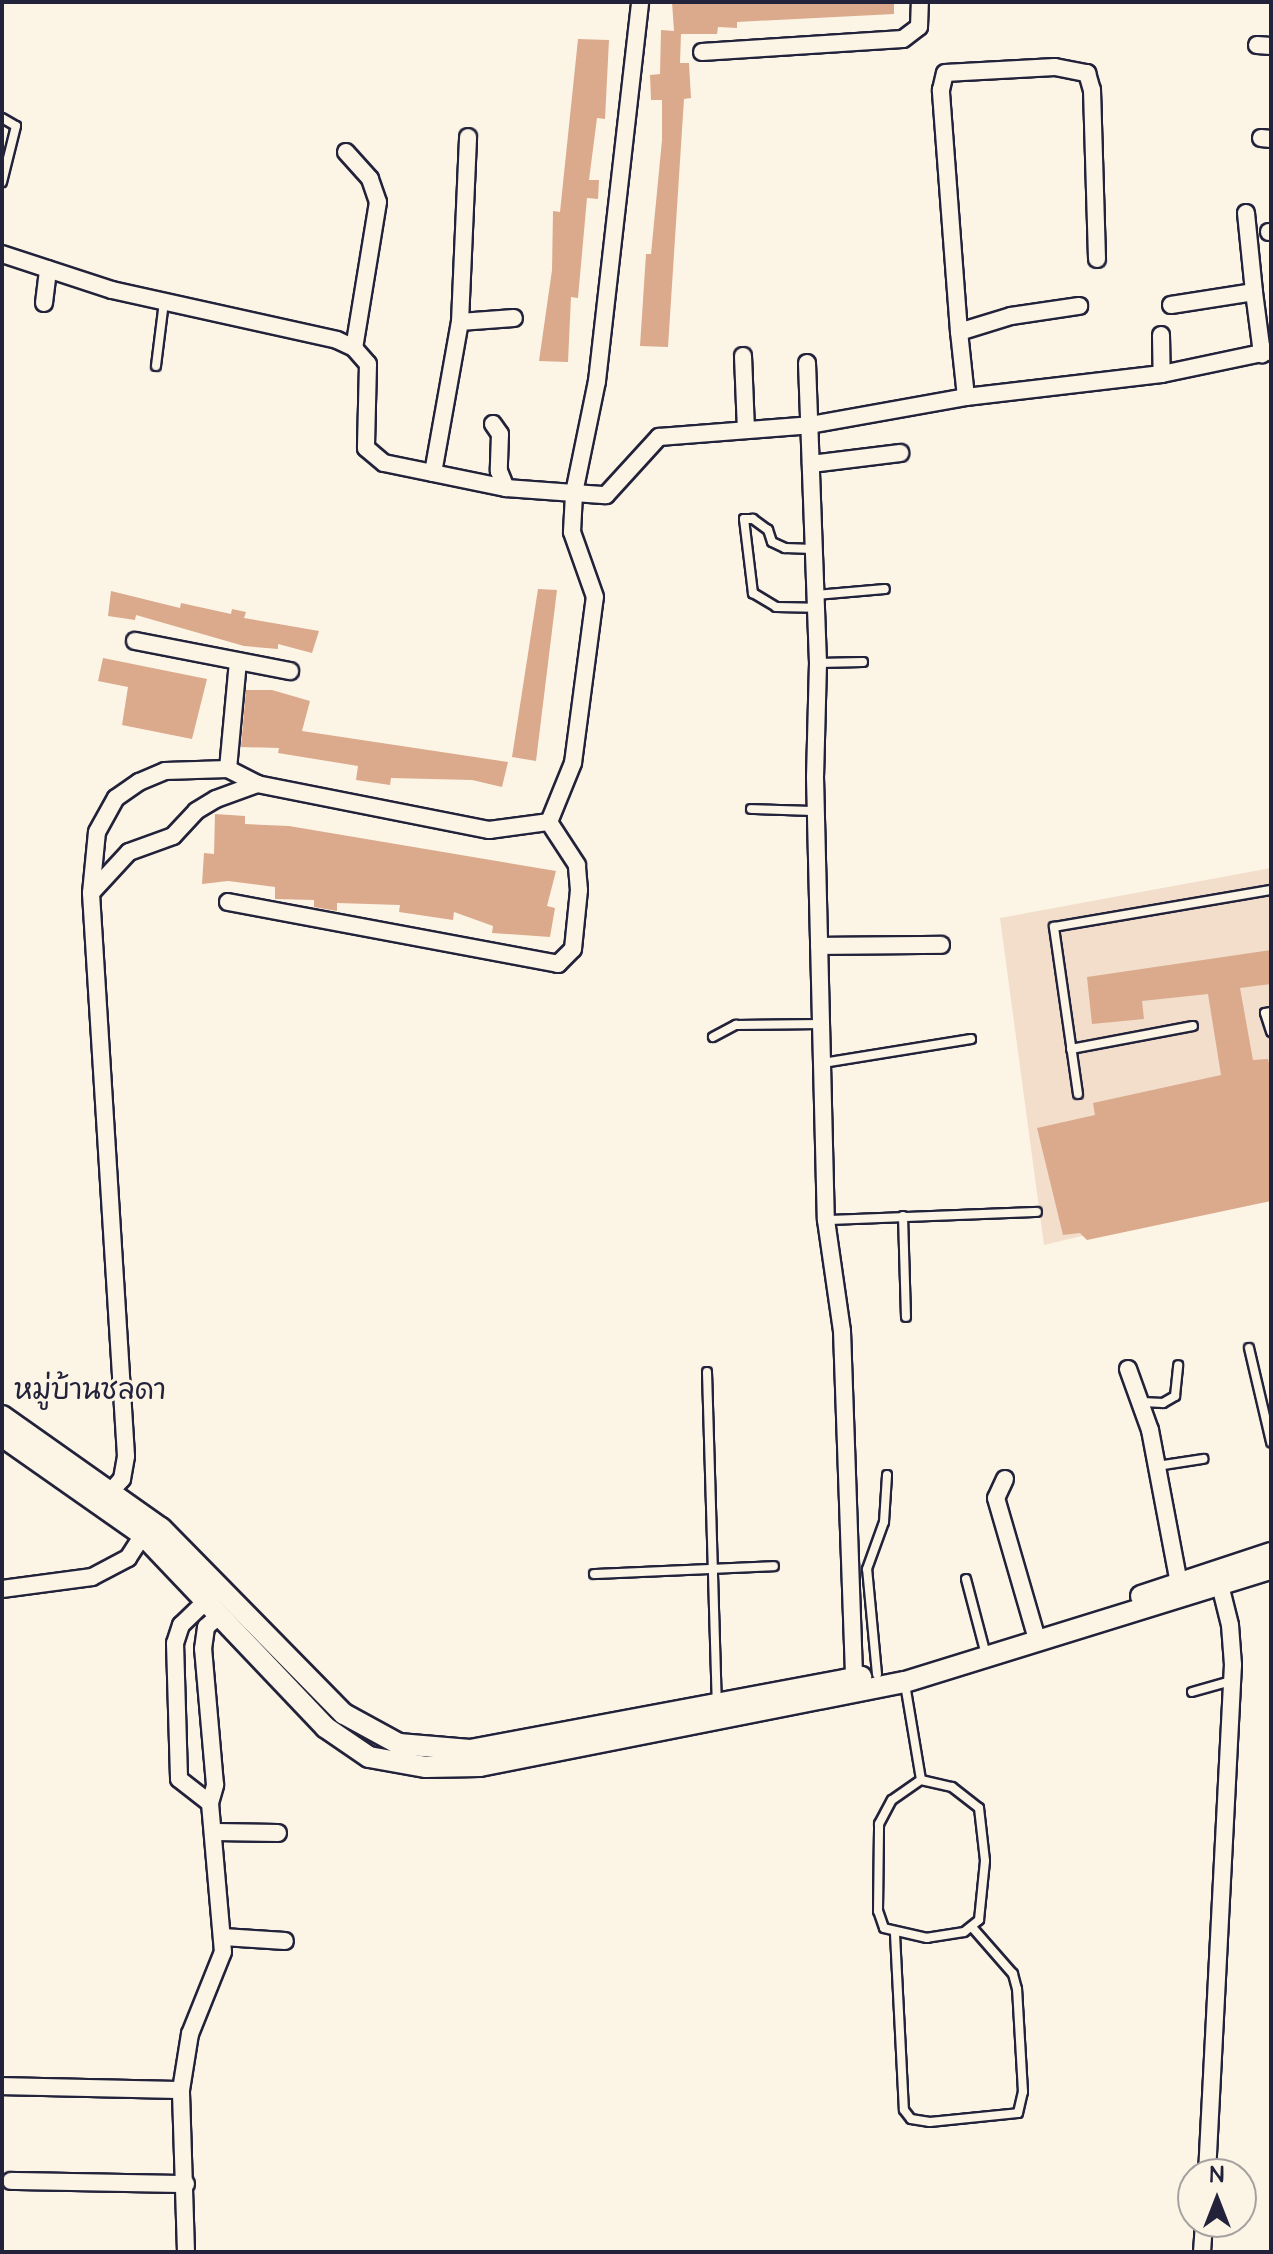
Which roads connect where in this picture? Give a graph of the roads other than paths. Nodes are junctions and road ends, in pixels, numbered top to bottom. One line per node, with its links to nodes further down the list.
1 (640, 2): 35 (street)
2 (920, 2): 3 (street)
3 (702, 52)
4 (2, 118): 7 (lane)
5 (468, 137): 18 (street)
6 (346, 152): 21 (street)
7 (2, 182)
8 (1246, 213): 12 (street)
9 (2, 254): 11 (street)
10 (1097, 259): 19 (street)
11 (48, 269): 13 (street); 14 (street)
12 (1254, 292): 15 (street); 22 (street)
13 (164, 301): 21 (street); 25 (lane)
14 (44, 303)
15 (1171, 305)
16 (1079, 306): 19 (street)
17 (514, 318): 18 (street)
18 (460, 322): 33 (street)
19 (959, 332): 27 (street)
20 (1161, 335): 26 (street)
21 (354, 348): 33 (street)
22 (1267, 353): 26 (street)
23 (743, 356): 30 (street)
24 (807, 363): 29 (street)
25 (156, 366)
26 (1162, 374): 27 (street)
27 (966, 397): 29 (street)
28 (493, 424): 34 (street)
29 (810, 425): 30 (street); 32 (street)
30 (746, 430): 35 (street)
31 (900, 453): 32 (street)
32 (811, 464): 36 (street)
33 (433, 473): 34 (street)
34 (506, 488): 35 (street)
35 (574, 493): 48 (street)
36 (813, 549): 38 (street); 38 (lane)
37 (885, 589): 38 (lane)
38 (815, 601): 42 (street)
39 (135, 641): 40 (street)
40 (238, 661): 43 (street); 44 (street)
41 (863, 662): 42 (lane)
42 (818, 663): 47 (street)
43 (290, 671)
44 (228, 769): 45 (street); 50 (street)
45 (257, 784): 48 (street); 50 (street)
46 (751, 809): 47 (lane)
47 (816, 811): 53 (street)
48 (549, 822): 51 (street)
49 (1271, 890): 60 (lane)
50 (91, 893): 79 (street)
51 (228, 902)
52 (941, 945): 53 (street)
53 (819, 946): 55 (street)
54 (1271, 1012): 57 (lane)
55 (821, 1024): 58 (lane); 61 (street)
56 (1193, 1026): 60 (lane)
57 (1271, 1032)
58 (713, 1037)
59 (971, 1039): 61 (lane)
60 (1071, 1049): 62 (lane)
61 (823, 1063): 65 (street)
62 (1078, 1094)
63 (1037, 1212): 64 (lane)
64 (903, 1216): 65 (lane); 66 (lane)
65 (826, 1220): 96 (street)
66 (906, 1317)
67 (1249, 1348): 74 (lane)
68 (1178, 1365): 71 (lane)
69 (1128, 1369): 71 (street)
70 (707, 1372): 83 (lane)
71 (1142, 1402): 76 (street)
72 (2, 1416): 79 (street)
73 (2, 1436): 79 (street)
74 (1271, 1442)
75 (1203, 1459): 76 (lane)
76 (1156, 1467): 87 (street)
77 (887, 1475): 95 (lane)
78 (1005, 1479): 91 (street)
79 (106, 1497): 80 (street); 100 (street)
80 (143, 1535): 89 (street); 90 (street)
81 (1271, 1553): 87 (street)
82 (774, 1566): 83 (lane)
83 (712, 1569): 85 (lane); 100 (lane)
84 (1271, 1569): 88 (street)
85 (594, 1574)
86 (966, 1579): 92 (lane)
87 (1179, 1583): 91 (street)
88 (1220, 1585): 97 (street); 98 (street)
89 (2, 1589)
90 (214, 1608): 93 (street); 94 (street); 98 (street)
91 (1035, 1632): 92 (street)
92 (984, 1647): 95 (street)
93 (176, 1660): 94 (street); 102 (street)
94 (205, 1660): 102 (street)
95 (877, 1674): 96 (street)
96 (854, 1678): 100 (street)
97 (1232, 1680): 99 (lane); 111 (street)
98 (905, 1682): 101 (lane)
99 (1192, 1692)
100 (717, 1703)
101 (921, 1780): 105 (lane); 106 (lane)
102 (210, 1803): 103 (street)
103 (216, 1832): 104 (street); 107 (street)
104 (278, 1833)
105 (972, 1927): 106 (lane); 106 (lane)
106 (895, 1934)
107 (223, 1937): 108 (street); 110 (street)
108 (285, 1941)
109 (2, 2086): 110 (street)
110 (181, 2090): 113 (street)
111 (1208, 2158)
112 (11, 2181): 113 (street)
113 (186, 2184): 114 (street)
114 (186, 2252)

